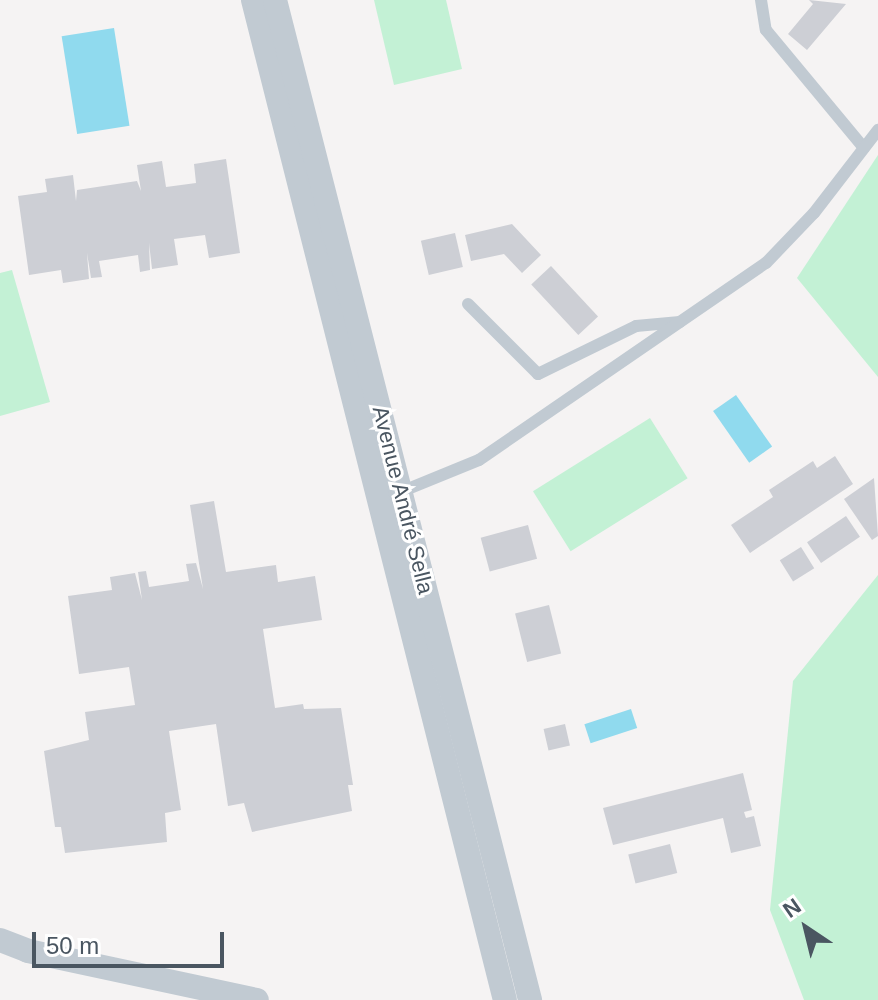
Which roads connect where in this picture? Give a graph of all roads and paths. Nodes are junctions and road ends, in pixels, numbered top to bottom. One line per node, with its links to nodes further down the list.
1 (253, 0): 8 (street, Avenue André Sella)
2 (275, 0): 8 (street, Avenue André Sella)
3 (761, 0): 5 (lane)
4 (878, 130): 5 (lane)
5 (864, 148): 7 (lane)
6 (468, 304): 7 (lane)
7 (683, 322): 8 (lane)
8 (391, 495): 11 (street, Avenue André Sella); 12 (street, Avenue André Sella)
9 (0, 940): 10 (street)
10 (257, 1000)
11 (505, 1000)
12 (530, 1000)

